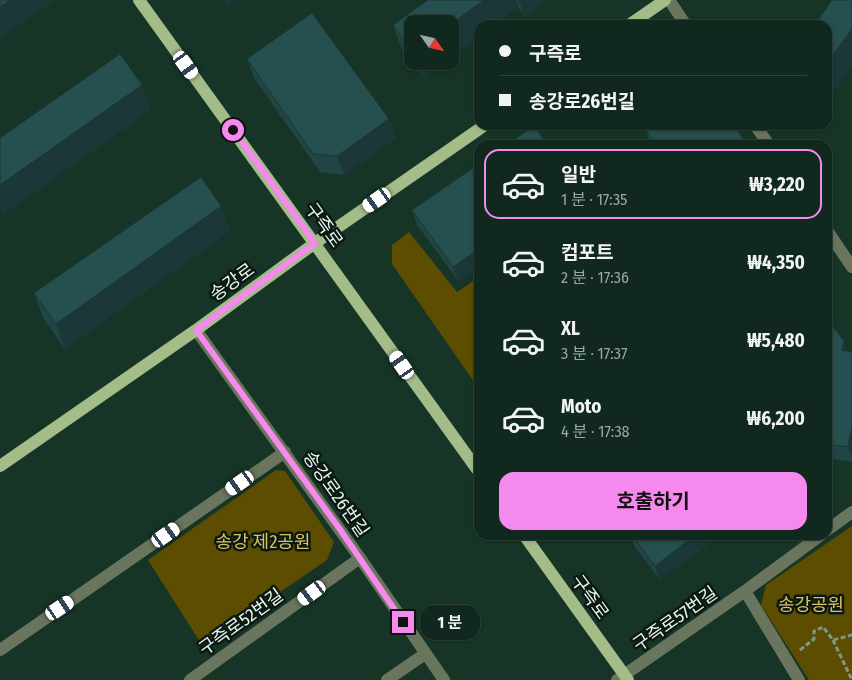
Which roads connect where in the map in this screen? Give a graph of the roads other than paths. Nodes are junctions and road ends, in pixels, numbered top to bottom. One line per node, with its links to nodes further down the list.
1 (139, 0): 8 (main road, 구즉로)
2 (665, 0): 4 (main road)
3 (669, 0): 5 (street)
4 (636, 20)
5 (683, 20)
6 (478, 130): 8 (main road, 송강로)
7 (832, 238): 9 (street)
8 (315, 243): 10 (main road, 송강로); 12 (main road, 구즉로)
9 (852, 267)
10 (196, 330): 11 (street, 송강로26번길); 13 (main road, 송강로)
11 (285, 452): 18 (street, 송강로26번길); 20 (street)
12 (474, 465)
13 (0, 466)
14 (852, 512): 15 (street)
15 (832, 527)
16 (527, 540): 22 (main road, 구즉로)
17 (814, 540): 19 (street, 구즉로57번길)
18 (360, 558): 21 (street, 송강로26번길); 23 (street, 구즉로52번길)
19 (745, 591): 22 (street, 구즉로57번길); 26 (street, 구즉로57번길)
20 (0, 650)
21 (425, 654): 24 (street); 25 (street, 송강로26번길)
22 (623, 678)
23 (190, 680)
24 (387, 680)
25 (444, 680)
26 (799, 680)

